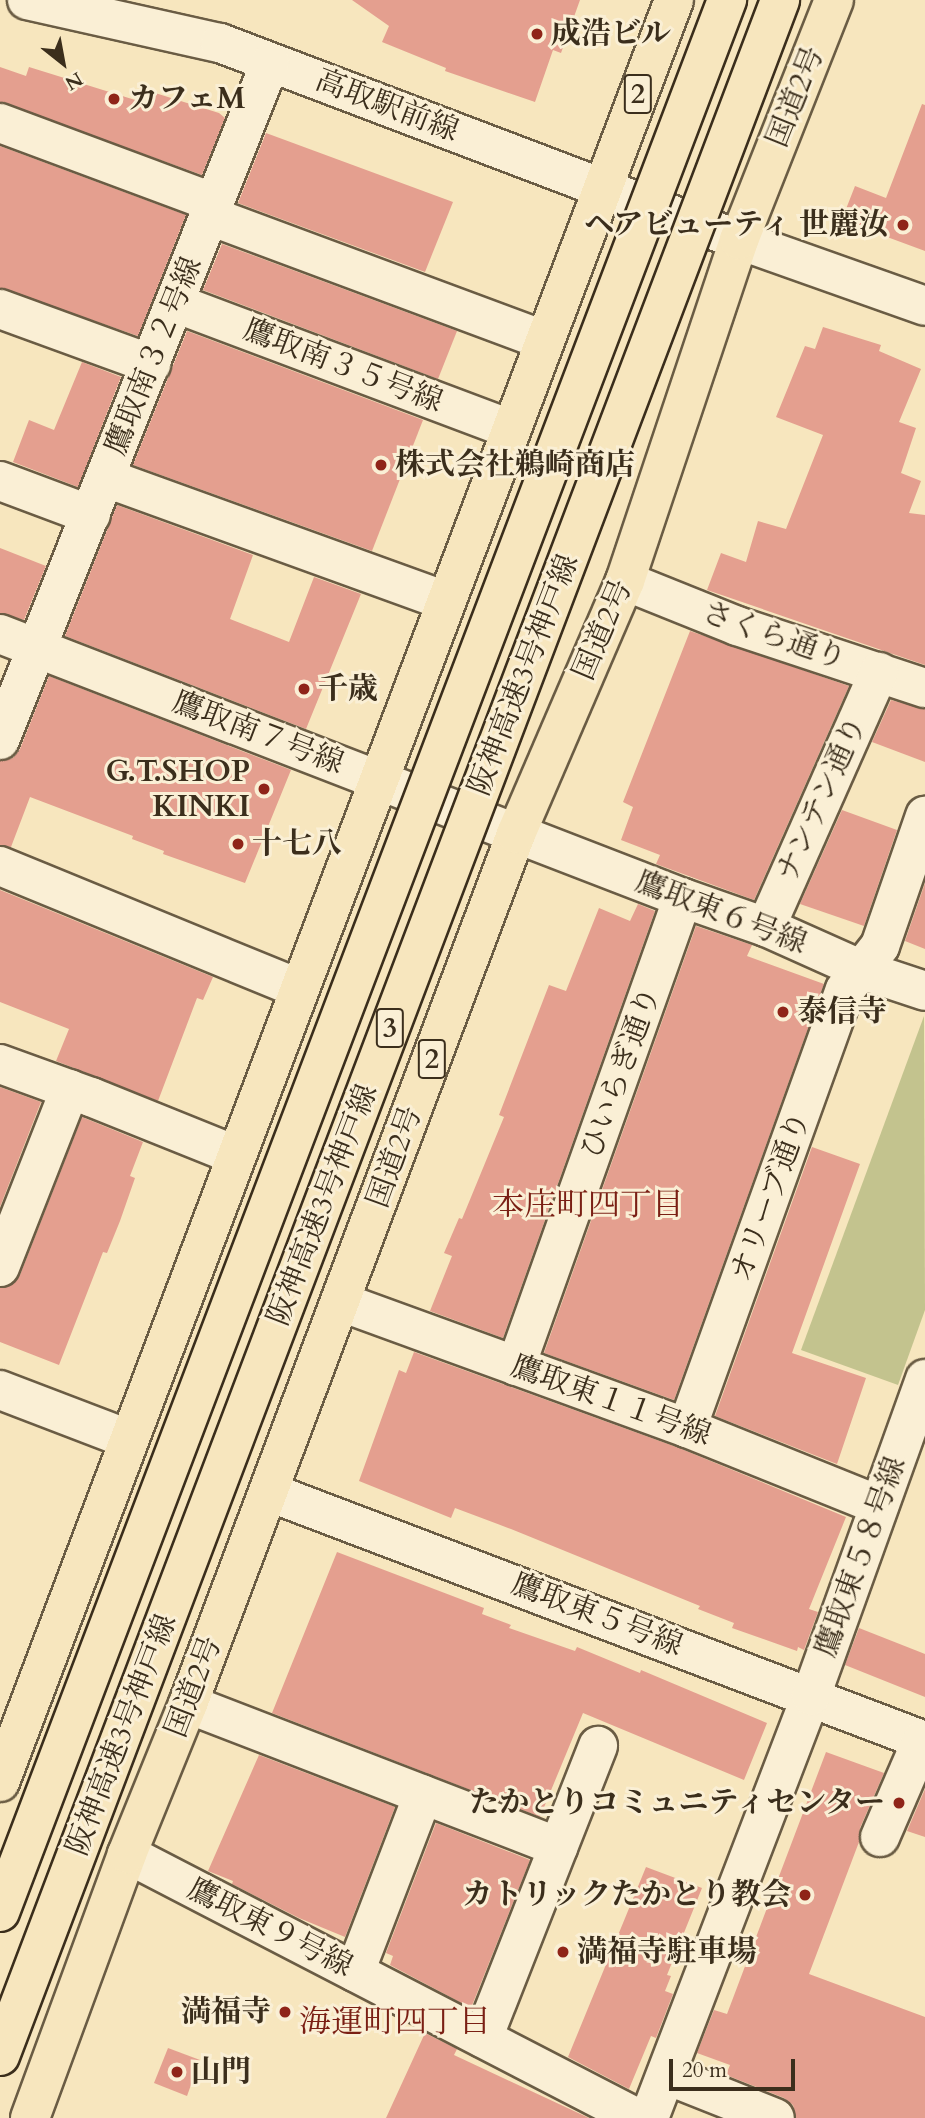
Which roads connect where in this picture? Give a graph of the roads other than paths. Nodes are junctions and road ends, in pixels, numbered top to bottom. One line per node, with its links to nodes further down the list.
1 (27, 0): 6 (street, 高取駅前線)
2 (674, 0): 8 (highway, 2)
3 (727, 0): 57 (highway, 阪神高速3号神戸線 / 3, bridge)
4 (780, 0): 60 (highway, 阪神高速3号神戸線 / 3, bridge)
5 (834, 0): 10 (highway, 国道2号 / 2)
6 (270, 62): 8 (street, 高取駅前線); 9 (street, 鷹取南３２号線)
7 (0, 123): 9 (street)
8 (602, 187): 10 (street, 高取駅前線); 14 (highway, 2)
9 (212, 210): 11 (street, 鷹取南３２号線); 14 (street)
10 (739, 240): 12 (street, 高取駅前線); 20 (highway, 国道2号 / 2)
11 (175, 303): 15 (street, 鷹取南３２号線); 16 (street, 鷹取南３５号線)
12 (925, 306)
13 (0, 309): 15 (street)
14 (544, 341): 16 (highway, 2)
15 (151, 364): 17 (street, 鷹取南３２号線)
16 (510, 429): 21 (highway, 2)
17 (106, 478): 19 (street, 鷹取南３２号線); 21 (street)
18 (0, 481): 19 (street)
19 (91, 515): 23 (street, 鷹取南３２号線)
20 (625, 581): 24 (street, さくら通り); 29 (highway, 国道2号 / 2)
21 (445, 601): 27 (highway, 2)
22 (0, 635): 23 (street, 鷹取南７号線)
23 (38, 649): 26 (street, 鷹取南３２号線); 27 (street, 鷹取南７号線)
24 (879, 671): 25 (street, さくら通り); 32 (street, ナンテン通り)
25 (925, 688)
26 (0, 740)
27 (377, 779): 29 (street, 鷹取南７号線); 34 (highway, 2)
28 (925, 816): 33 (street, オリーブ通り)
29 (516, 834): 31 (street, 鷹取東６号線); 40 (highway, 国道2号 / 2)
30 (0, 866): 34 (street)
31 (683, 898): 32 (street, 鷹取東６号線); 41 (street, ひいらぎ通り)
32 (766, 927): 33 (street, 鷹取東６号線)
33 (862, 970): 35 (street, 鷹取東６号線); 44 (street, オリーブ通り)
34 (298, 988): 38 (highway, 2)
35 (925, 991)
36 (0, 1065): 37 (street)
37 (69, 1089): 38 (street); 39 (street)
38 (235, 1155): 45 (highway, 2)
39 (0, 1267)
40 (341, 1302): 41 (street, 鷹取東１１号線); 46 (highway, 国道2号 / 2)
41 (516, 1366): 44 (street, 鷹取東１１号線)
42 (925, 1379): 47 (street, 鷹取東５８号線)
43 (0, 1390): 45 (street)
44 (687, 1428): 47 (street, 鷹取東１１号線)
45 (128, 1439): 52 (highway, 2)
46 (269, 1492): 48 (street, 鷹取東５号線); 49 (highway, 国道2号 / 2)
47 (879, 1505): 48 (street, 鷹取東５８号線)
48 (811, 1696): 50 (street, 鷹取東５号線); 61 (street, 鷹取東５８号線)
49 (188, 1704): 53 (street); 56 (highway, 国道2号 / 2)
50 (924, 1740): 54 (street)
51 (598, 1746): 55 (street)
52 (0, 1782)
53 (423, 1795): 55 (street); 58 (street)
54 (880, 1837)
55 (558, 1847): 59 (street)
56 (127, 1854): 58 (street, 鷹取東９号線); 62 (highway, 国道2号 / 2)
57 (0, 1912)
58 (355, 1972): 59 (street, 鷹取東９号線)
59 (483, 2038): 63 (street, 鷹取東９号線)
60 (0, 2056)
61 (667, 2075): 64 (street, 鷹取東５８号線); 65 (street)
62 (30, 2118)
63 (637, 2118)
64 (649, 2118)
65 (775, 2118)

